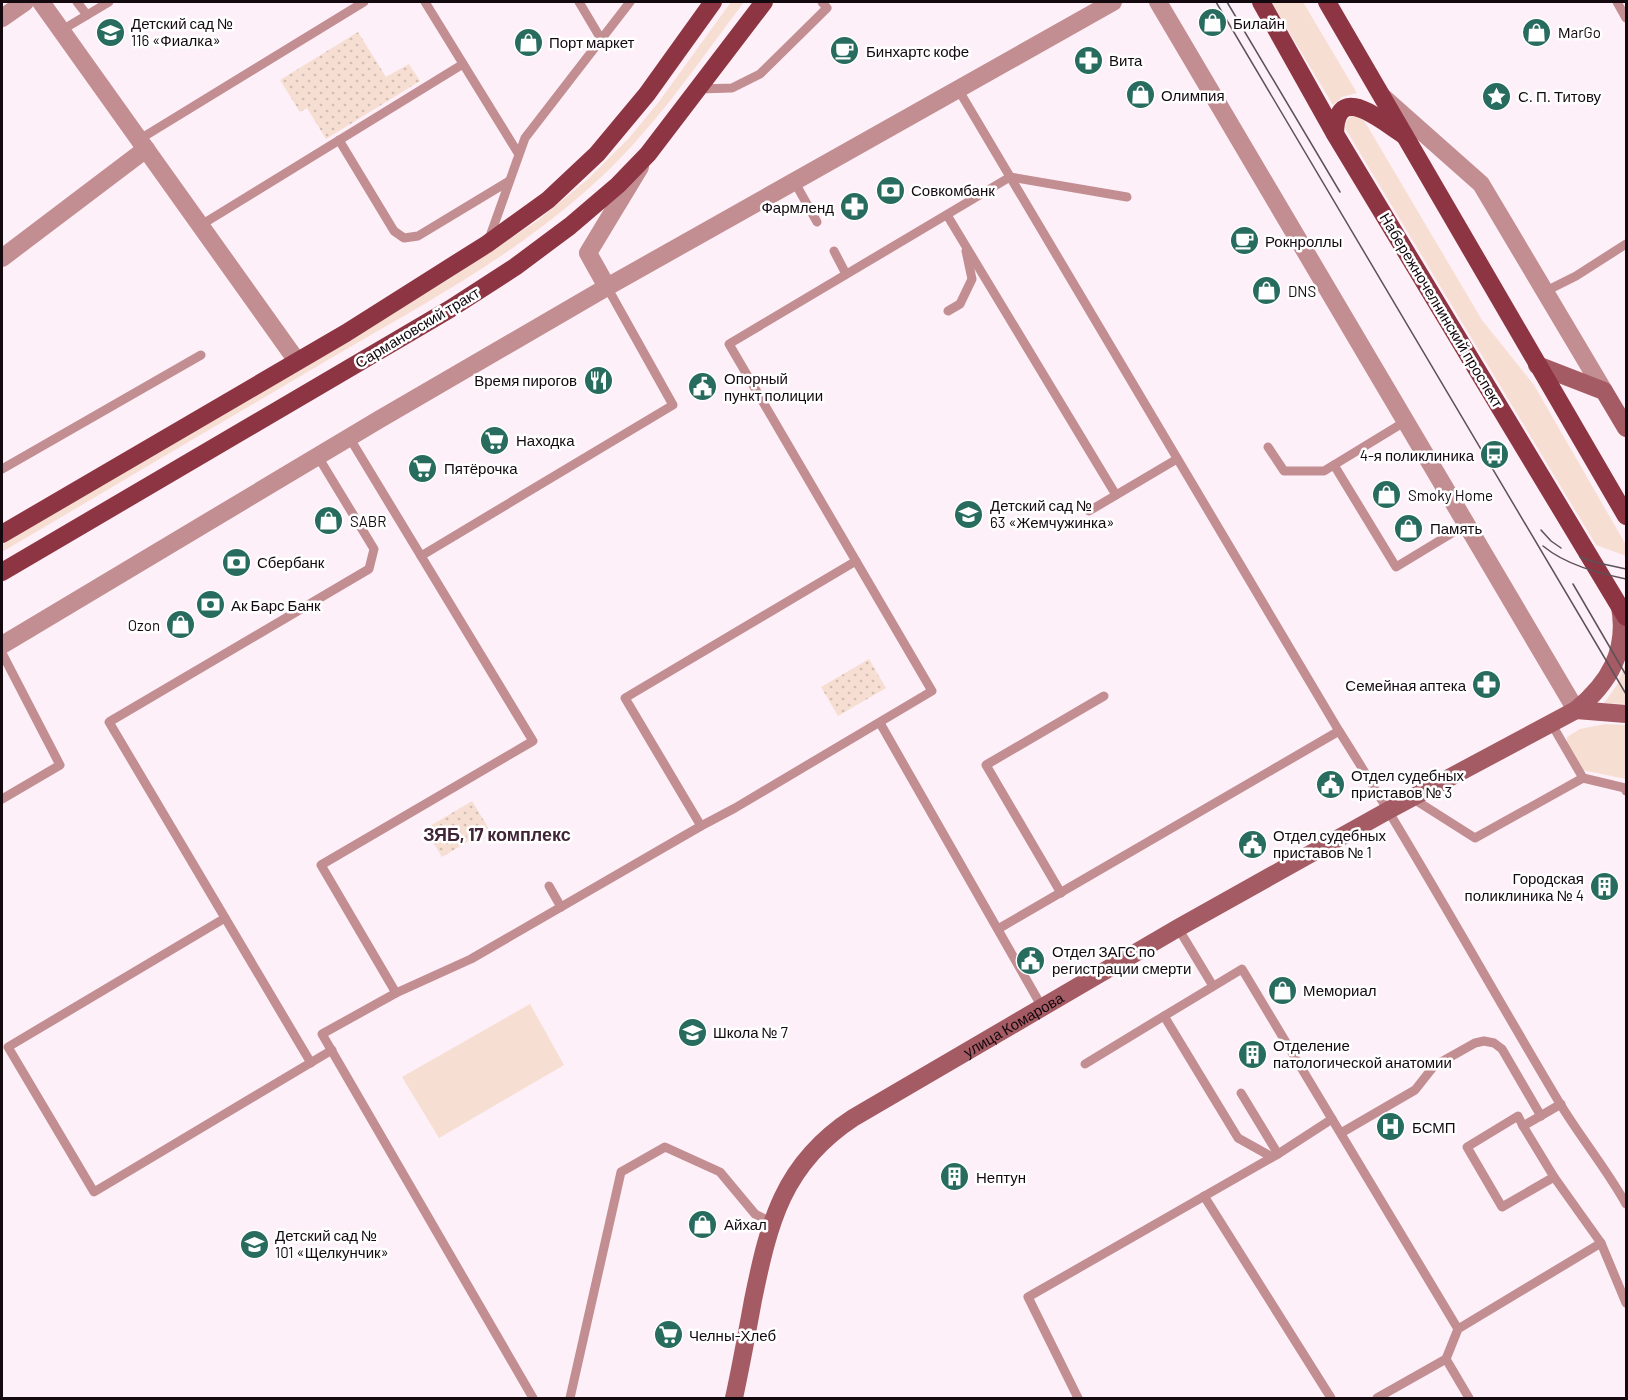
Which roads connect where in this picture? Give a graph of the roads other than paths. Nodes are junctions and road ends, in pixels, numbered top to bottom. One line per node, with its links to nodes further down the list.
1 (25, 2): 18 (street)
2 (41, 2): 20 (street)
3 (77, 2): 17 (lane)
4 (108, 2): 17 (lane)
5 (364, 2): 29 (lane)
6 (425, 2): 22 (lane)
7 (579, 2): 21 (lane)
8 (630, 2): 21 (lane)
9 (713, 2): 39 (main road, Сармановский тракт)
10 (764, 2): 23 (main road, Сармановский тракт)
11 (822, 2): 23 (lane)
12 (1113, 2): 24 (street)
13 (1158, 2): 52 (street)
14 (1261, 2): 26 (main road, Набережночелнинский проспект)
15 (1327, 2): 25 (main road)
16 (1617, 2): 19 (lane)
17 (87, 15): 20 (lane)
18 (2, 18)
19 (1626, 18)
20 (62, 30): 29 (street)
21 (602, 39): 30 (lane)
22 (463, 64): 28 (lane); 30 (lane)
23 (697, 89): 31 (main road, Сармановский тракт)
24 (958, 89): 32 (lane); 34 (street)
25 (1383, 96): 27 (main road); 46 (street)
26 (1335, 134): 27 (main road); 68 (main road, Набережночелнинский проспект)
27 (1406, 136): 50 (main road)
28 (339, 140): 33 (lane); 38 (lane)
29 (143, 144): 38 (street); 43 (street)
30 (518, 153): 33 (lane)
31 (648, 154): 45 (street); 67 (main road, Сармановский тракт)
32 (1010, 177): 35 (lane); 36 (lane); 57 (lane)
33 (509, 181): 39 (lane)
34 (794, 181): 37 (lane); 45 (street)
35 (1127, 197)
36 (947, 215): 40 (lane); 44 (lane)
37 (817, 222)
38 (201, 225): 49 (street)
39 (488, 243): 49 (main road, Сармановский тракт)
40 (964, 243): 47 (lane); 60 (lane)
41 (1626, 244): 46 (lane)
42 (834, 251): 44 (lane)
43 (2, 258)
44 (846, 274): 66 (lane)
45 (607, 287): 54 (street); 65 (lane)
46 (1544, 292): 51 (street)
47 (948, 311)
48 (201, 356): 59 (lane)
49 (297, 361): 64 (main road, Сармановский тракт)
50 (1537, 365): 51 (street); 62 (main road)
51 (1604, 391): 53 (street)
52 (1406, 421): 58 (lane); 63 (street)
53 (1626, 428)
54 (349, 436): 56 (street); 65 (lane)
55 (1268, 447): 58 (lane)
56 (317, 455): 69 (street); 86 (lane)
57 (1177, 459): 60 (lane); 76 (lane)
58 (1334, 465): 63 (lane)
59 (2, 469)
60 (1116, 495): 61 (lane)
61 (1089, 511)
62 (1626, 516)
63 (1467, 524): 72 (street)
64 (2, 534)
65 (421, 556): 90 (lane)
66 (856, 561): 74 (lane); 82 (lane)
67 (2, 572)
68 (1623, 612): 72 (street, улица Комарова)
69 (2, 645)
70 (2, 653): 80 (lane)
71 (1104, 696): 84 (lane)
72 (1576, 710): 73 (street); 75 (street, улица Комарова)
73 (1626, 714)
74 (880, 723): 82 (lane); 88 (lane)
75 (1551, 723): 77 (lane); 79 (street, улица Комарова)
76 (1339, 731): 81 (lane); 84 (lane)
77 (1583, 778): 78 (lane); 79 (lane)
78 (1626, 791)
79 (1412, 798): 81 (street, улица Комарова)
80 (2, 799)
81 (1389, 810): 87 (street, улица Комарова); 97 (lane)
82 (701, 826): 85 (lane)
83 (549, 886): 85 (lane)
84 (1060, 893): 88 (lane)
85 (561, 907): 90 (lane)
86 (225, 918): 94 (lane); 94 (lane)
87 (1178, 928): 89 (lane); 91 (street, улица Комарова)
88 (998, 929): 91 (lane)
89 (1213, 986): 92 (lane); 99 (lane)
90 (396, 993): 93 (lane)
91 (1042, 1007): 106 (street, улица Комарова)
92 (1164, 1016): 95 (lane); 102 (lane)
93 (332, 1050): 94 (lane); 111 (lane)
94 (311, 1063)
95 (1085, 1064)
96 (1241, 1093): 102 (lane)
97 (1561, 1104): 98 (lane); 105 (lane)
98 (1541, 1116): 100 (lane); 101 (lane)
99 (1332, 1119): 101 (lane); 102 (lane)
100 (1523, 1126): 103 (lane); 103 (lane)
101 (1341, 1133): 109 (lane)
102 (1275, 1155): 104 (lane)
103 (1554, 1177): 107 (lane)
104 (1204, 1196): 114 (lane); 115 (lane)
105 (1626, 1204)
106 (771, 1222): 112 (lane); 113 (street, улица Комарова)
107 (1601, 1243): 108 (lane); 109 (lane)
108 (1626, 1303)
109 (1458, 1329): 110 (lane)
110 (1446, 1359): 116 (lane); 117 (lane)
111 (533, 1398)
112 (570, 1398)
113 (734, 1398)
114 (1078, 1398)
115 (1330, 1398)
116 (1377, 1398)
117 (1469, 1398)

